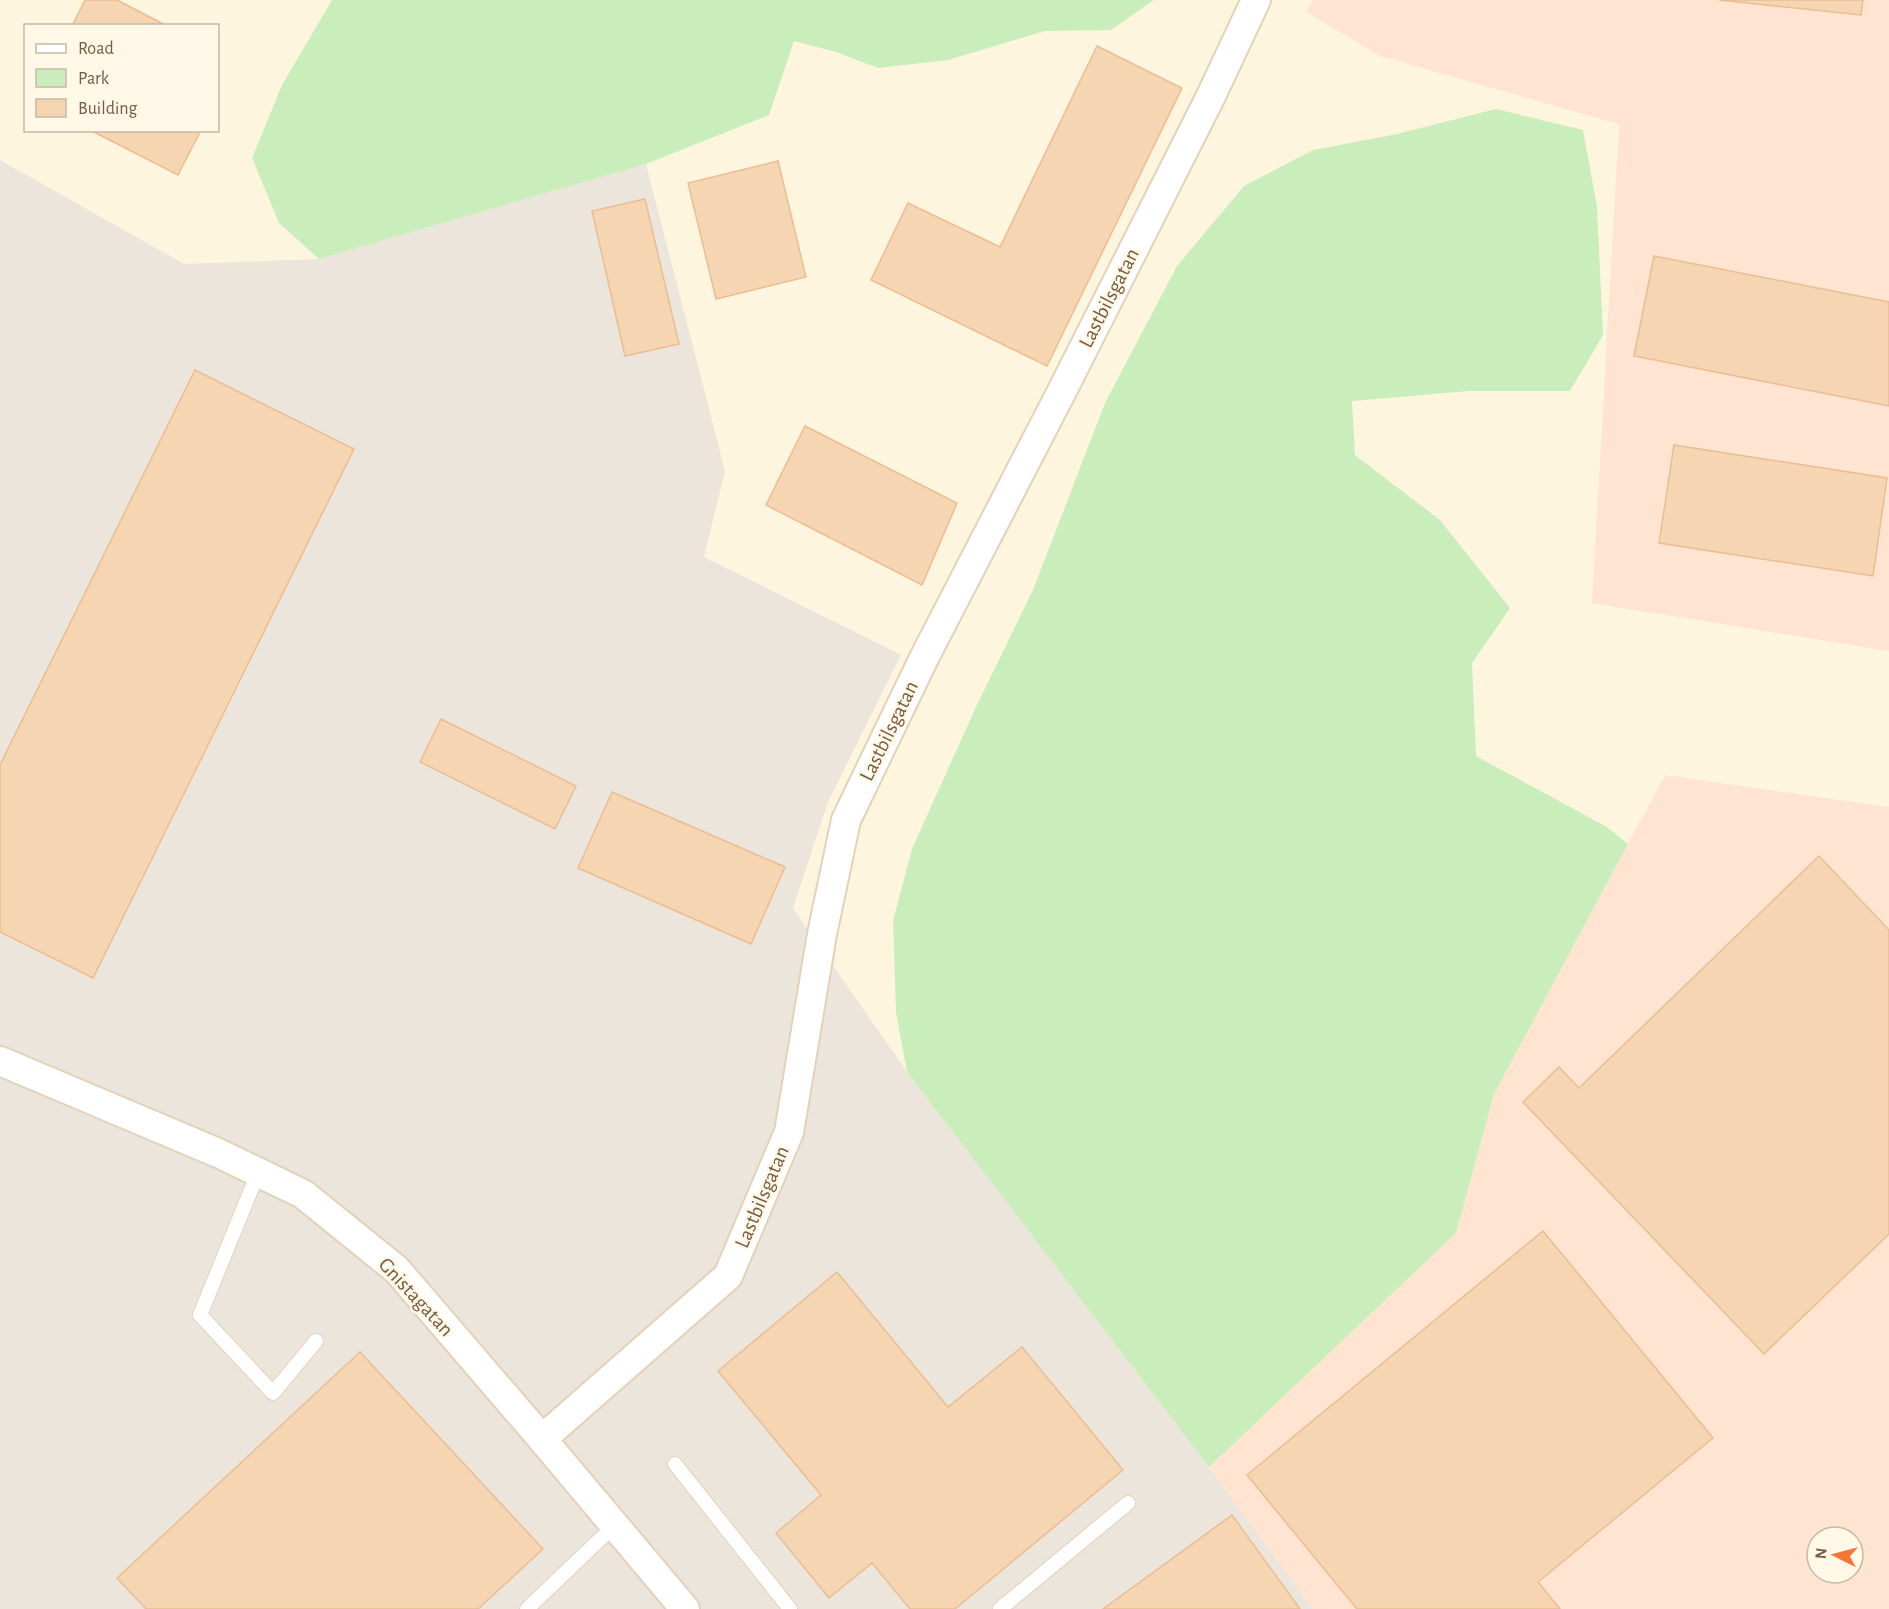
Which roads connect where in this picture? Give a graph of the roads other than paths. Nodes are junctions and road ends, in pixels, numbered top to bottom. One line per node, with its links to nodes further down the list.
1 (1256, 0): 5 (street, Lastbilsgatan)
2 (0, 1061): 3 (street, Gnistagatan)
3 (258, 1173): 4 (lane); 5 (street, Gnistagatan)
4 (316, 1341)
5 (542, 1438): 8 (street, Gnistagatan)
6 (675, 1464): 11 (lane)
7 (1128, 1503): 12 (lane)
8 (615, 1525): 9 (lane); 10 (street, Gnistagatan)
9 (527, 1609)
10 (685, 1609)
11 (790, 1609)
12 (1000, 1609)

